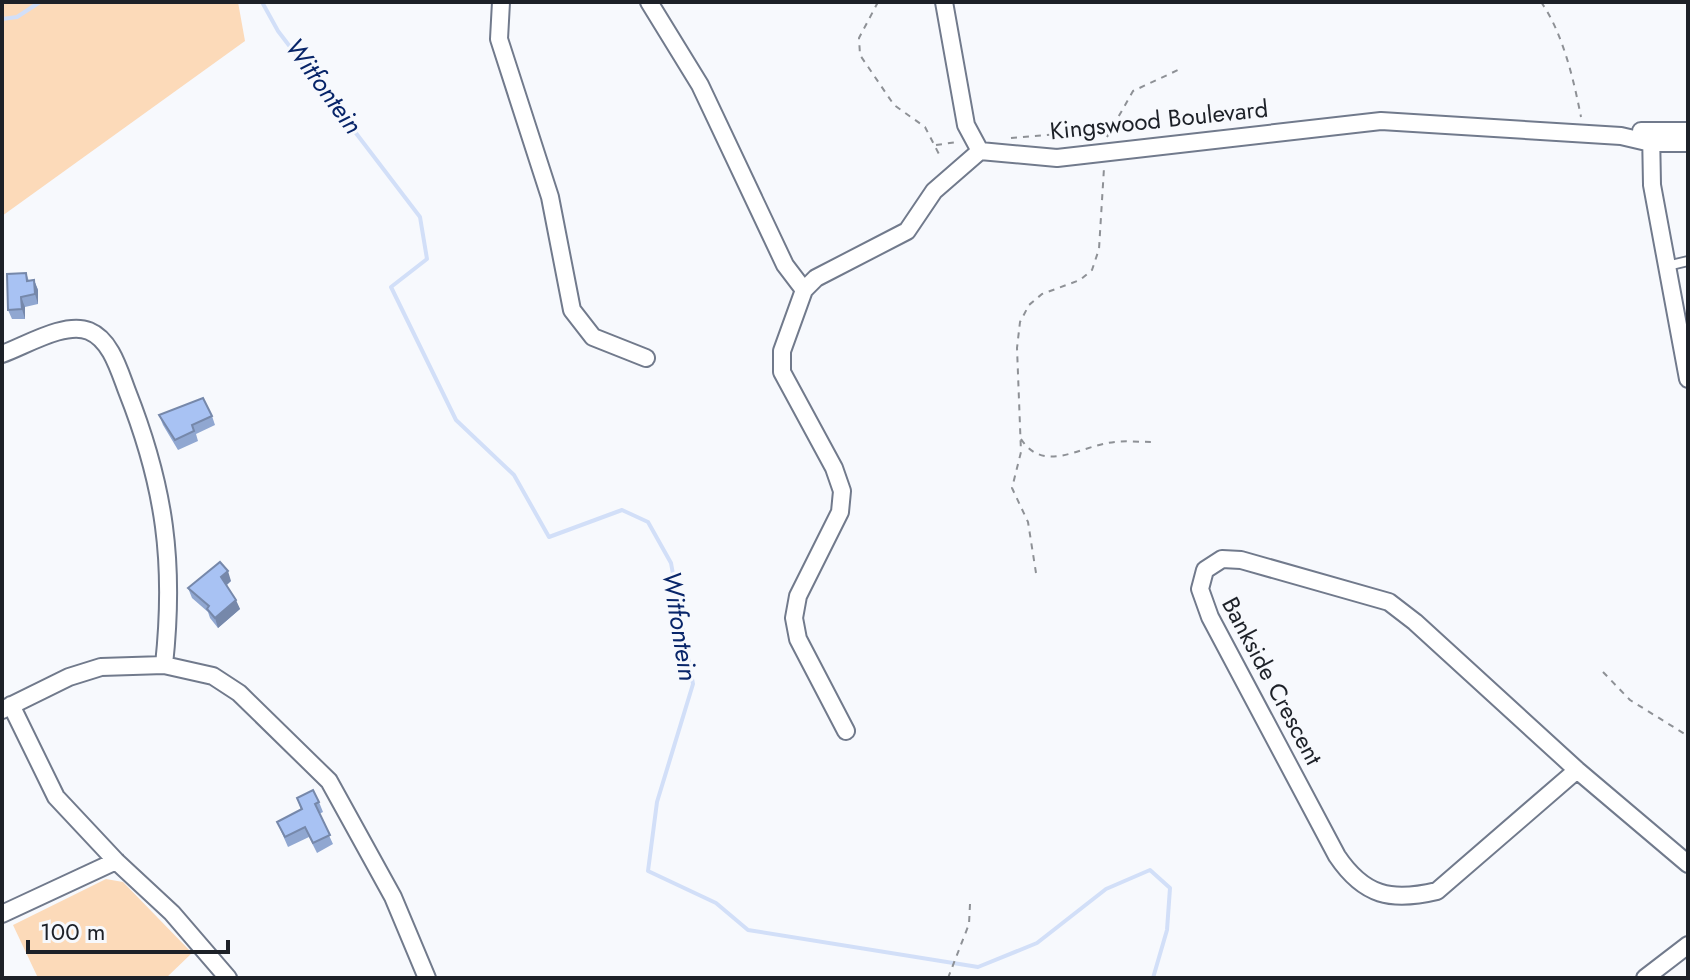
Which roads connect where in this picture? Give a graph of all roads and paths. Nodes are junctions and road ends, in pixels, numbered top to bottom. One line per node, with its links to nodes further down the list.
1 (501, 2): 21 (street)
2 (649, 2): 19 (street)
3 (878, 2): 13 (path)
4 (944, 2): 14 (street)
5 (1541, 2): 9 (path)
6 (1178, 70): 7 (path)
7 (1110, 130): 11 (path); 15 (path)
8 (1688, 131): 10 (street, Kingswood Boulevard)
9 (1584, 135): 10 (street, Kingswood Boulevard); 15 (street, Kingswood Boulevard)
10 (1651, 137): 12 (street, Kingswood Boulevard); 18 (street)
11 (1005, 139)
12 (1688, 143)
13 (934, 145): 14 (path); 16 (path)
14 (977, 146): 15 (street, Kingswood Boulevard); 19 (street)
15 (1105, 153): 23 (path)
16 (941, 158)
17 (1688, 261): 18 (lane)
18 (1667, 266): 22 (street)
19 (804, 290): 29 (street)
20 (2, 354): 26 (street)
21 (646, 358)
22 (1688, 379)
23 (1021, 438): 24 (path); 25 (path)
24 (1152, 442)
25 (1036, 573)
26 (164, 665): 28 (street); 38 (street)
27 (1603, 672): 30 (path)
28 (6, 708): 32 (street)
29 (846, 731)
30 (1688, 736)
31 (1577, 770): 31 (street, Bankside Crescent); 33 (street, Bankside Crescent)
32 (116, 861): 35 (street); 37 (street)
33 (1688, 864)
34 (970, 904): 39 (path)
35 (2, 914)
36 (1688, 945): 40 (street)
37 (228, 978)
38 (427, 978)
39 (948, 978)
40 (1645, 978)

